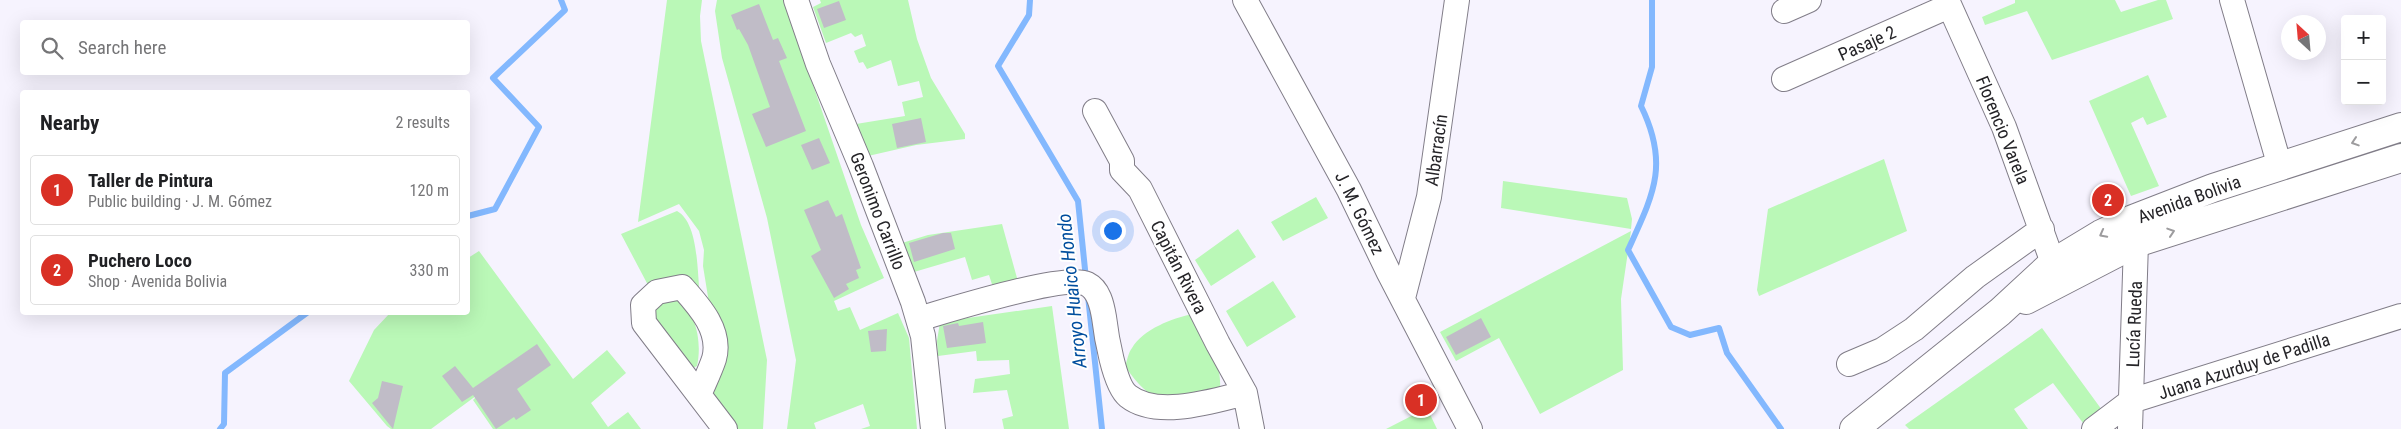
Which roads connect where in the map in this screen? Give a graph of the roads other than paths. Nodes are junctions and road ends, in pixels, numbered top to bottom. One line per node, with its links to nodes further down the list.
1 (796, 0): 19 (street, Geronimo Carrillo)
2 (1245, 0): 16 (street, J. M. Gómez)
3 (1457, 0): 16 (street, Albarracín)
4 (1809, 0): 7 (street)
5 (2232, 0): 12 (street)
6 (1948, 3): 8 (street, Pasaje 2); 13 (street, Florencio Varela)
7 (1784, 11)
8 (1784, 79)
9 (1094, 111): 21 (street, Capitán Rivera)
10 (2401, 127): 12 (street, Avenida Bolivia, one-way to 12)
11 (2401, 158): 14 (street, Avenida Bolivia, one-way to 11)
12 (2280, 167): 14 (street, Avenida Bolivia)
13 (2042, 229): 15 (street, Florencio Varela); 20 (street)
14 (2135, 231): 15 (street, Avenida Bolivia, one-way to 15); 17 (street, Avenida Bolivia); 23 (street, Lucía Rueda)
15 (2053, 263): 17 (street, Avenida Bolivia)
16 (1403, 298): 27 (street, J. M. Gómez)
17 (2000, 312): 28 (street, Avenida Bolivia)
18 (2401, 316): 23 (street, Juana Azurduy de Padilla)
19 (918, 320): 21 (street); 25 (street, Geronimo Carrillo)
20 (1849, 364)
21 (1245, 393): 26 (street, Capitán Rivera)
22 (699, 395): 22 (street); 24 (street)
23 (2132, 401): 29 (street, Juana Azurduy de Padilla); 30 (street, Lucía Rueda)
24 (725, 429)
25 (933, 429)
26 (1252, 429)
27 (1470, 429)
28 (1854, 429)
29 (2094, 429)
30 (2130, 429)

